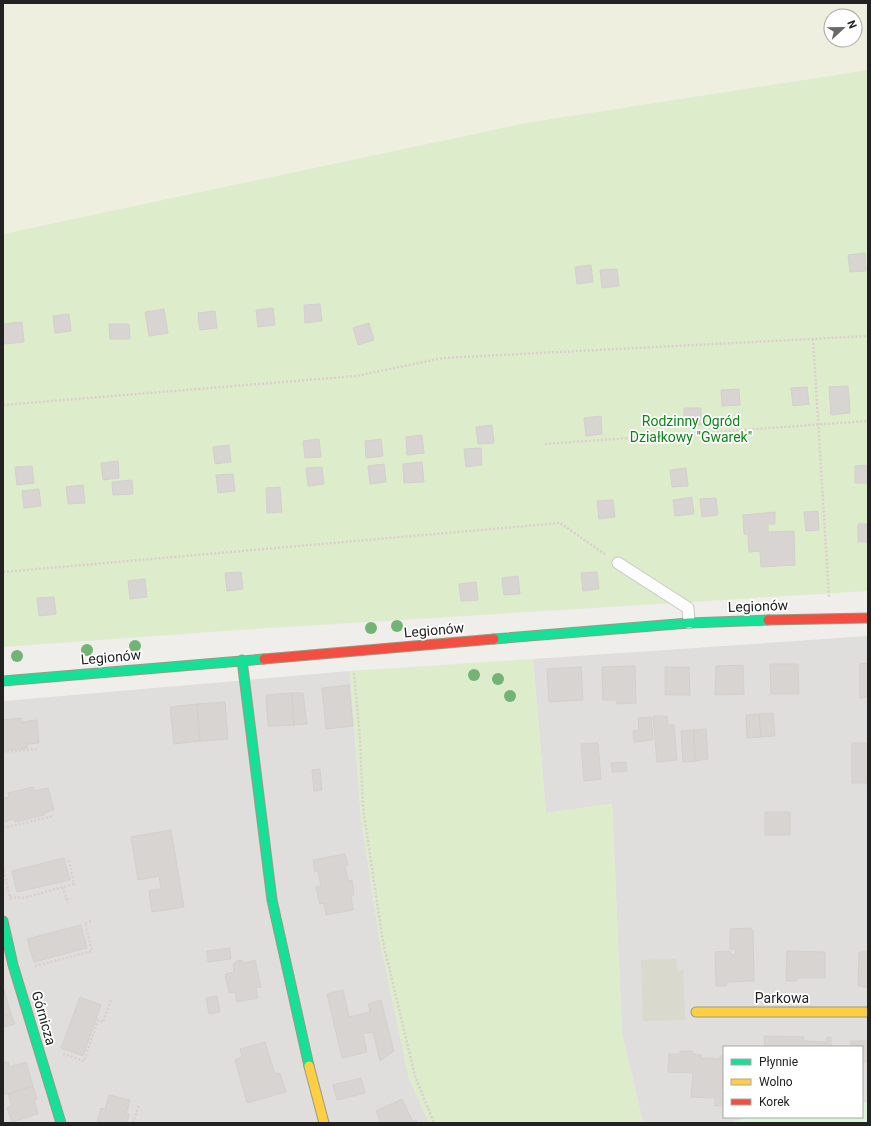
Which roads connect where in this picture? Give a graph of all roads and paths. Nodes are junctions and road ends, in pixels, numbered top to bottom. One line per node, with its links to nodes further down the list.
1 (868, 336): 2 (path)
2 (813, 339): 3 (path); 5 (path)
3 (3, 405)
4 (868, 421): 5 (path)
5 (818, 426): 6 (path); 9 (path)
6 (544, 444)
7 (618, 563): 8 (path); 11 (lane)
8 (3, 572)
9 (829, 593)
10 (868, 618): 11 (street, Legionów)
11 (689, 623): 12 (street, Legionów)
12 (242, 660): 14 (street, Legionów); 33 (street)
13 (354, 672): 34 (path)
14 (3, 681)
15 (38, 749): 16 (path)
16 (3, 752)
17 (54, 816): 18 (path)
18 (3, 828)
19 (68, 858): 20 (path)
20 (63, 887): 21 (path); 22 (path)
21 (10, 897)
22 (68, 903)
23 (3, 921): 31 (street, Górnicza)
24 (92, 921): 25 (path)
25 (28, 967)
26 (111, 1000): 29 (path)
27 (696, 1012): 28 (street, Parkowa)
28 (868, 1012)
29 (58, 1052)
30 (138, 1104): 32 (path)
31 (61, 1123)
32 (134, 1123)
33 (324, 1123)
34 (434, 1123)

